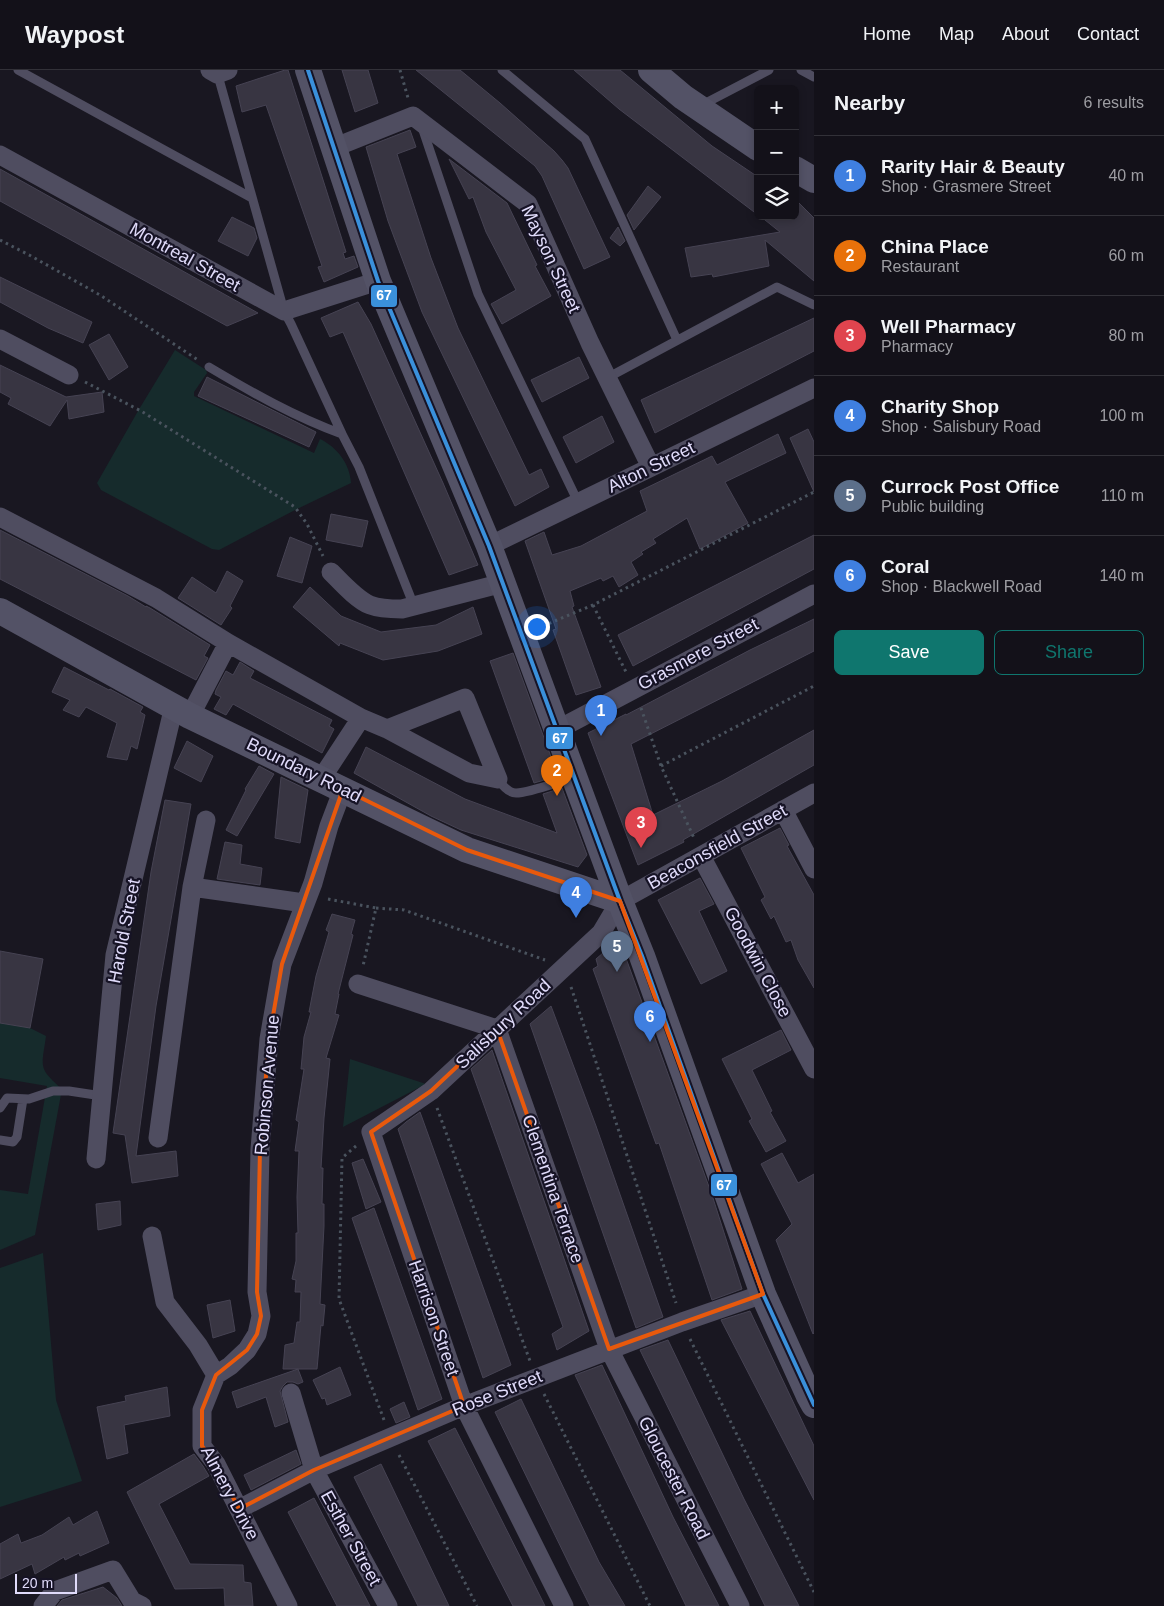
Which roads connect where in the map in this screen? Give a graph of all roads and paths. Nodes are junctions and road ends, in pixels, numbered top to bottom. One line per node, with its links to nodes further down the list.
1 (18, 70): 17 (lane)
2 (308, 70): 13 (street)
3 (400, 70): 11 (path)
4 (502, 70): 23 (lane)
5 (651, 70): 10 (street)
6 (769, 70): 10 (lane)
7 (801, 70): 9 (lane)
8 (218, 71): 17 (lane)
9 (814, 77)
10 (698, 107): 12 (street)
11 (417, 118): 13 (street); 26 (street, Mayson Street); 31 (lane)
12 (754, 145)
13 (333, 148): 19 (street)
14 (0, 155): 21 (street, Montreal Street)
15 (799, 171): 16 (street)
16 (814, 180)
17 (252, 198): 21 (lane)
18 (0, 240): 24 (path)
19 (378, 282): 21 (street); 33 (street)
20 (814, 305): 23 (lane)
21 (284, 311): 28 (lane)
22 (0, 339): 25 (street)
23 (677, 340): 26 (lane)
24 (209, 367): 28 (lane)
25 (69, 374): 34 (path)
26 (607, 378): 29 (street, Mayson Street)
27 (810, 395): 29 (street, Alton Street)
28 (342, 434): 38 (lane)
29 (651, 467): 31 (street, Alton Street)
30 (814, 492): 37 (path)
31 (578, 502): 33 (street, Alton Street)
32 (0, 517): 41 (street)
33 (488, 546): 35 (street)
34 (331, 572): 38 (street)
35 (502, 583): 38 (street); 40 (street)
36 (814, 594): 43 (street, Grasmere Street)
37 (593, 605): 40 (path); 43 (path)
38 (414, 606)
39 (0, 611): 44 (street, Boundary Road)
40 (522, 635): 47 (street)
41 (228, 642): 44 (street, Harold Street); 45 (street)
42 (814, 686): 48 (path)
43 (634, 688): 47 (street, Grasmere Street); 48 (path)
44 (182, 711): 51 (street, Boundary Road); 66 (street, Harold Street)
45 (361, 718): 46 (street); 51 (street, Robinson Avenue)
46 (386, 729): 50 (street); 50 (street)
47 (557, 730): 49 (street)
48 (661, 766): 55 (path)
49 (574, 777): 50 (lane); 59 (street)
50 (498, 779)
51 (332, 784): 58 (street, Robinson Avenue); 59 (street, Boundary Road)
52 (814, 793): 53 (street, Beaconsfield Street)
53 (783, 810): 55 (street, Beaconsfield Street); 56 (street)
54 (206, 820): 57 (street)
55 (701, 856): 59 (street, Beaconsfield Street); 64 (street, Goodwin Close)
56 (814, 869)
57 (192, 887): 58 (street); 70 (street)
58 (306, 900): 60 (path); 77 (street, Robinson Avenue)
59 (620, 901): 61 (street, Salisbury Road); 74 (street)
60 (376, 908): 61 (path); 62 (path)
61 (564, 967): 63 (street, Salisbury Road); 75 (path)
62 (358, 984): 63 (street)
63 (497, 1029): 65 (street, Salisbury Road); 76 (street, Clementina Terrace)
64 (814, 1069)
65 (431, 1091): 69 (street, Salisbury Road); 78 (path)
66 (102, 1096): 67 (lane); 72 (street, Harold Street)
67 (23, 1099): 68 (lane); 71 (lane)
68 (0, 1108)
69 (371, 1132): 81 (street, Harrison Street); 82 (path)
70 (158, 1138)
71 (0, 1140)
72 (96, 1159)
73 (152, 1236): 77 (street)
74 (763, 1294): 75 (street, Rose Street); 80 (street)
75 (682, 1322): 76 (street, Rose Street); 85 (path)
76 (609, 1349): 78 (street, Rose Street); 93 (street, Gloucester Road)
77 (216, 1374): 84 (street, Almery Drive)
78 (536, 1377): 81 (street, Rose Street); 92 (path)
79 (291, 1393): 83 (street, Esther Street)
80 (812, 1398)
81 (464, 1406): 82 (street, Rose Street); 91 (street, Harrison Street)
82 (390, 1437): 83 (street, Rose Street); 90 (path)
83 (314, 1470): 84 (street, Rose Street); 89 (street, Esther Street)
84 (239, 1510): 88 (street, Almery Drive)
85 (814, 1592)
86 (43, 1606): 87 (street)
87 (142, 1606)
88 (288, 1606)
89 (388, 1606)
90 (476, 1606)
91 (564, 1606)
92 (650, 1606)
93 (740, 1606)

